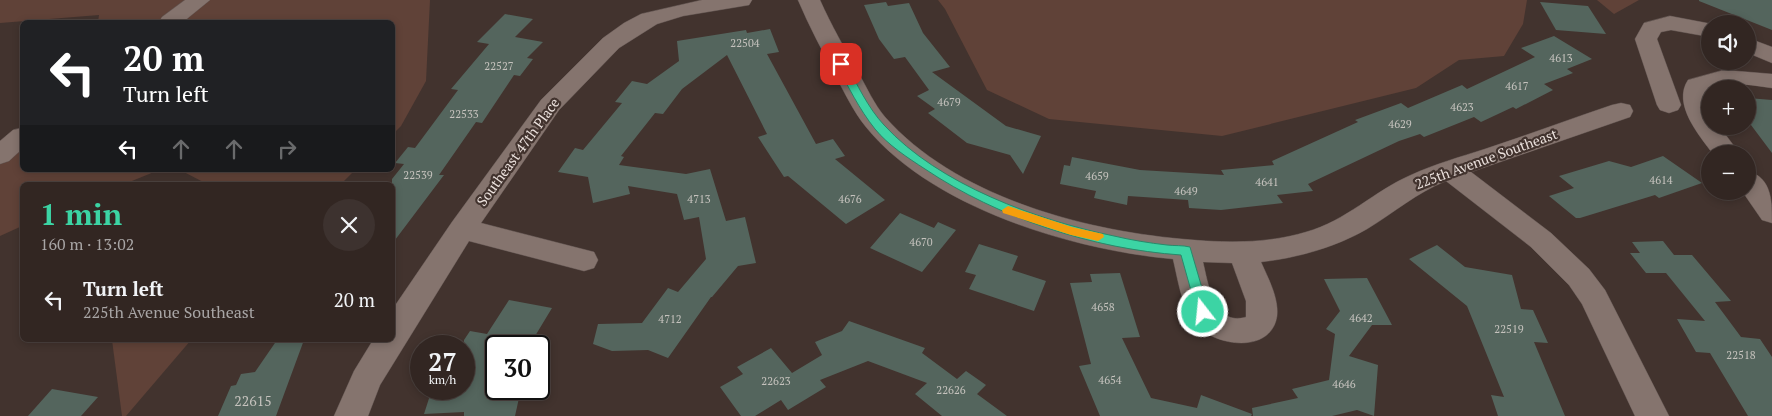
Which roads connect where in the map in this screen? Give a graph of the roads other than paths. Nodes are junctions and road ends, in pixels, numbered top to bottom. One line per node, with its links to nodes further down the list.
1 (199, 0): 4 (street)
2 (741, 0): 17 (street, Southeast 47th Place)
3 (809, 0): 18 (street, 225th Avenue Southeast)
4 (173, 20)
5 (1701, 28): 9 (street)
6 (1756, 49): 7 (street)
7 (1772, 56)
8 (1772, 81): 12 (street)
9 (1668, 105)
10 (1621, 110): 14 (street, 225th Avenue Southeast)
11 (20, 138): 13 (street)
12 (1721, 145)
13 (0, 155)
14 (1450, 170): 19 (street, 225th Avenue Southeast); 24 (street)
15 (1756, 191): 16 (street)
16 (1772, 213)
17 (462, 229): 20 (street); 21 (street, Southeast 47th Place)
18 (1185, 250): 19 (street, 225th Avenue Southeast); 19 (street)
19 (1243, 253)
20 (584, 260)
21 (395, 331)
22 (389, 342): 23 (street)
23 (351, 416)
24 (1652, 416)

